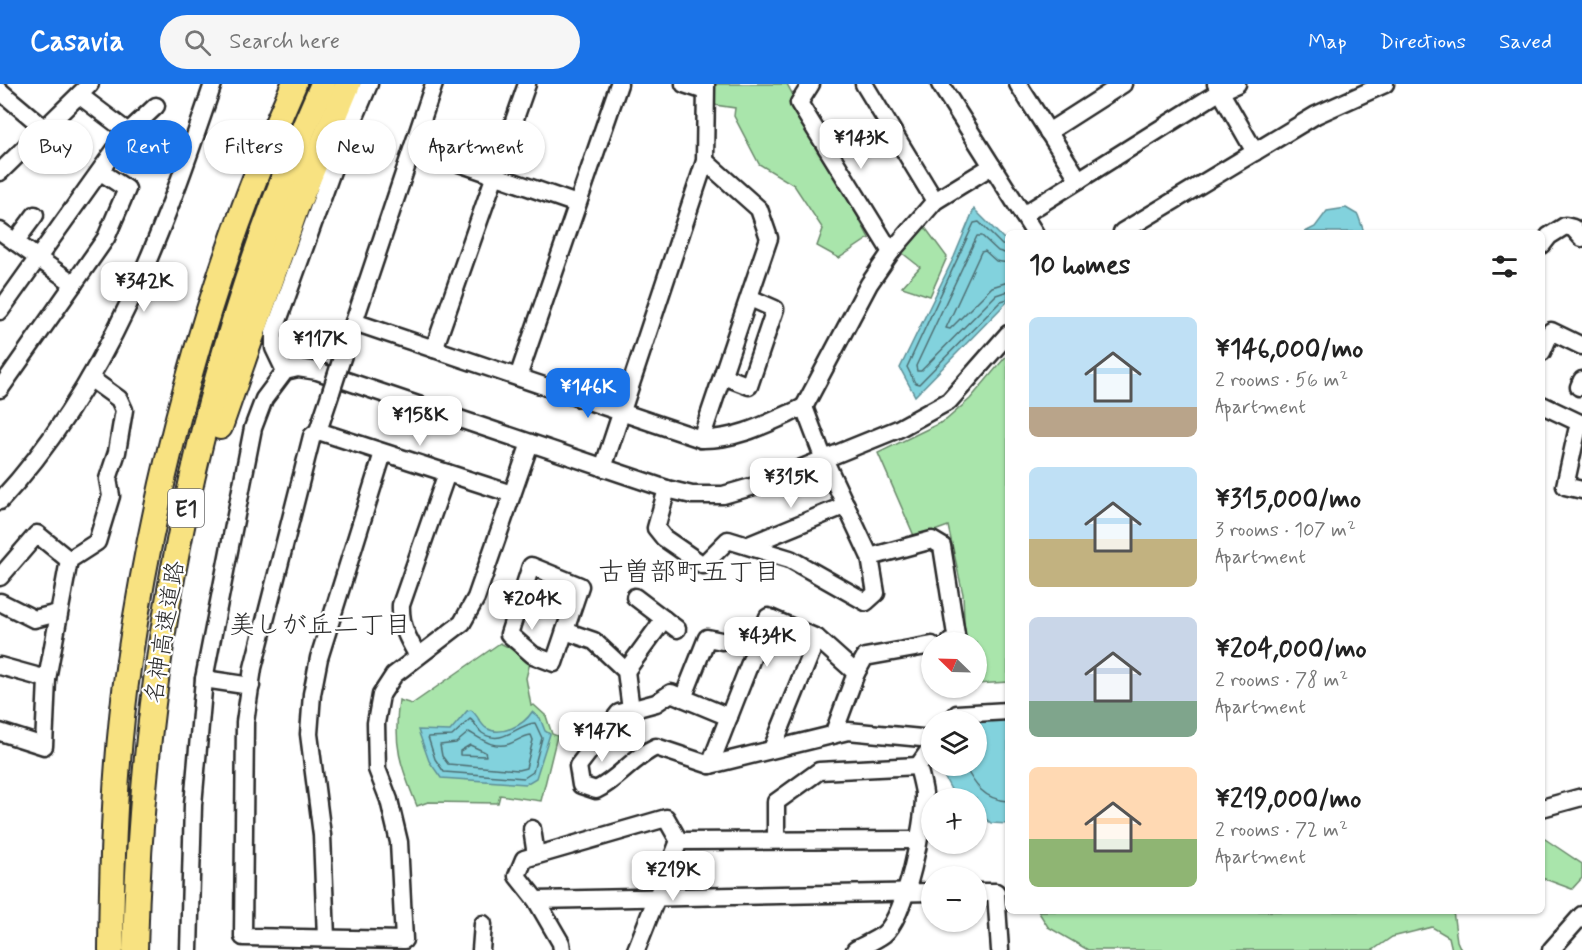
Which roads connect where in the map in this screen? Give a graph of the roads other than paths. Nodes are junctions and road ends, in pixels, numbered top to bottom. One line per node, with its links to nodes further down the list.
1 (213, 84): 64 (street)
2 (283, 84): 120 (highway)
3 (294, 84): 120 (highway, 名神高速道路 / E1)
4 (322, 84): 121 (highway, 名神高速道路 / E1)
5 (348, 84): 121 (highway)
6 (369, 84): 61 (street)
7 (434, 84): 28 (street)
8 (527, 84): 39 (street)
9 (619, 84): 42 (street)
10 (684, 84): 18 (street)
11 (811, 84): 51 (street)
12 (864, 84): 41 (street)
13 (940, 84): 35 (street)
14 (1017, 84): 29 (street)
15 (1123, 84): 29 (street)
16 (1238, 84): 19 (street)
17 (1385, 84): 21 (street)
18 (705, 88): 32 (street)
19 (1217, 88): 30 (street); 40 (street)
20 (84, 90): 25 (street); 26 (street)
21 (1352, 90): 30 (street)
22 (0, 91): 24 (street)
23 (156, 106): 27 (street)
24 (34, 120)
25 (54, 120)
26 (114, 120)
27 (141, 120)
28 (422, 120)
29 (1048, 132): 40 (street)
30 (1255, 152): 46 (street)
31 (18, 155): 36 (street)
32 (705, 161): 54 (street); 68 (street)
33 (408, 162): 56 (street)
34 (105, 166): 37 (street)
35 (992, 166): 41 (street); 44 (street)
36 (0, 172)
37 (101, 172): 52 (street); 53 (street)
38 (488, 174): 39 (street)
39 (494, 176): 42 (street); 60 (street)
40 (1079, 180): 44 (street)
41 (936, 201): 51 (street)
42 (578, 204): 63 (street)
43 (35, 215): 50 (street)
44 (1023, 215): 45 (street)
45 (1033, 230)
46 (1125, 230)
47 (0, 232): 50 (street)
48 (1582, 238): 49 (street)
49 (1545, 241)
50 (15, 242): 52 (street)
51 (891, 252): 67 (street)
52 (38, 258): 53 (street); 55 (street)
53 (74, 284): 65 (street)
54 (750, 298): 62 (street); 62 (street)
55 (0, 311)
56 (354, 322): 60 (street); 70 (street, bridge)
57 (1005, 337): 74 (street)
58 (1545, 345): 59 (street)
59 (1582, 346)
60 (434, 349): 63 (street)
61 (285, 371): 72 (street); 99 (street)
62 (723, 376): 71 (street)
63 (518, 377): 68 (street)
64 (90, 378): 80 (street); 84 (street)
65 (0, 389)
66 (1545, 406): 69 (street)
67 (804, 407): 71 (street); 74 (street)
68 (622, 412): 71 (street); 75 (street)
69 (1582, 425): 78 (street)
70 (318, 431): 73 (street); 100 (street)
71 (701, 438)
72 (530, 443): 75 (street); 79 (street)
73 (383, 453): 76 (street); 129 (street)
74 (823, 457): 77 (street); 81 (street)
75 (603, 468): 77 (street)
76 (447, 473): 79 (street); 94 (street)
77 (667, 489): 82 (street)
78 (1582, 490)
79 (512, 494): 94 (street)
80 (0, 501)
81 (846, 505): 82 (street); 83 (street)
82 (749, 545): 83 (street)
83 (870, 557): 90 (street)
84 (69, 560): 85 (street); 88 (street)
85 (0, 577)
86 (635, 597): 96 (street)
87 (0, 602): 88 (street)
88 (58, 613): 98 (street)
89 (565, 631): 89 (street); 96 (street)
90 (956, 632)
91 (817, 638): 97 (street); 105 (street); 109 (street)
92 (722, 640): 101 (street)
93 (921, 647): 97 (street)
94 (418, 656): 129 (street)
95 (0, 666): 98 (street)
96 (626, 671): 102 (street)
97 (856, 673): 107 (street)
98 (46, 679): 106 (street)
99 (204, 679): 100 (street); 132 (street)
100 (250, 686): 129 (street)
101 (683, 698): 102 (street); 105 (street)
102 (631, 710): 111 (street)
103 (1005, 711): 104 (street)
104 (987, 712)
105 (729, 717): 111 (street)
106 (0, 732)
107 (833, 735): 108 (street); 109 (street)
108 (921, 738)
109 (772, 749): 111 (street)
110 (921, 762): 112 (street)
111 (710, 765)
112 (918, 766): 116 (street); 117 (street)
113 (1582, 797): 114 (street)
114 (1545, 807)
115 (532, 829): 119 (street)
116 (776, 840): 117 (street); 118 (street)
117 (918, 840): 122 (street)
118 (679, 841): 119 (street); 125 (street)
119 (536, 855): 126 (street)
120 (112, 861): 130 (highway, 名神高速道路 / E1)
121 (137, 880): 131 (highway, 名神高速道路 / E1)
122 (906, 892): 123 (street); 125 (street); 136 (street)
123 (921, 892)
124 (987, 892): 137 (street)
125 (657, 896): 126 (street); 135 (street)
126 (536, 900): 134 (street)
127 (1582, 915): 138 (street)
128 (483, 924): 133 (street)
129 (326, 938)
130 (111, 950)
131 (135, 950)
132 (189, 950)
133 (481, 950)
134 (562, 950)
135 (636, 950)
136 (855, 950)
137 (1000, 950)
138 (1551, 950)

